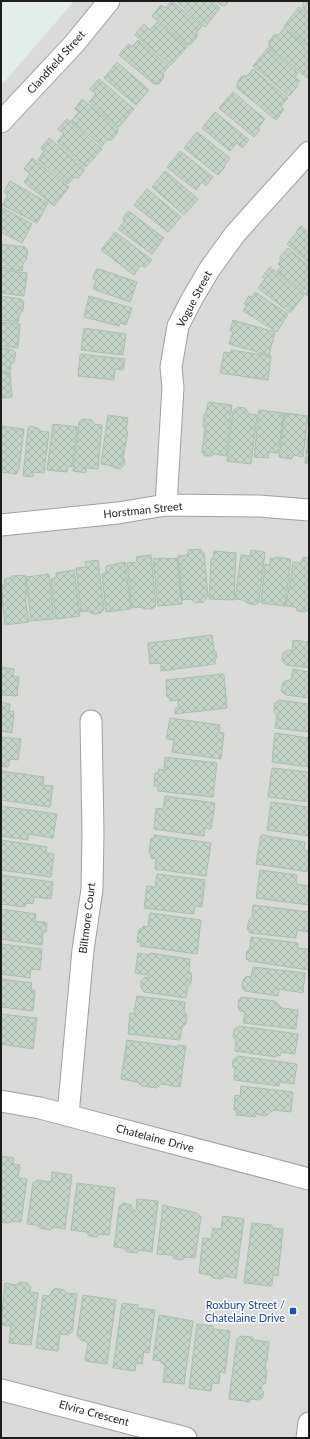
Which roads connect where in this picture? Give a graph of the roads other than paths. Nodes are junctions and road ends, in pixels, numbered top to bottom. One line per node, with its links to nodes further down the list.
1 (109, 1): 2 (street, Clandfield Street)
2 (1, 122)
3 (309, 152): 4 (street, Vogue Street)
4 (166, 505): 5 (street, Horstman Street); 6 (street, Horstman Street)
5 (309, 510)
6 (1, 525)
7 (91, 721): 9 (street, Biltmore Court)
8 (1, 1101): 9 (street, Chatelaine Drive)
9 (68, 1115): 10 (street, Chatelaine Drive)
10 (309, 1179)
11 (1, 1390): 13 (street, Elvira Crescent)
12 (309, 1423): 14 (street)
13 (186, 1438)
14 (307, 1438)

